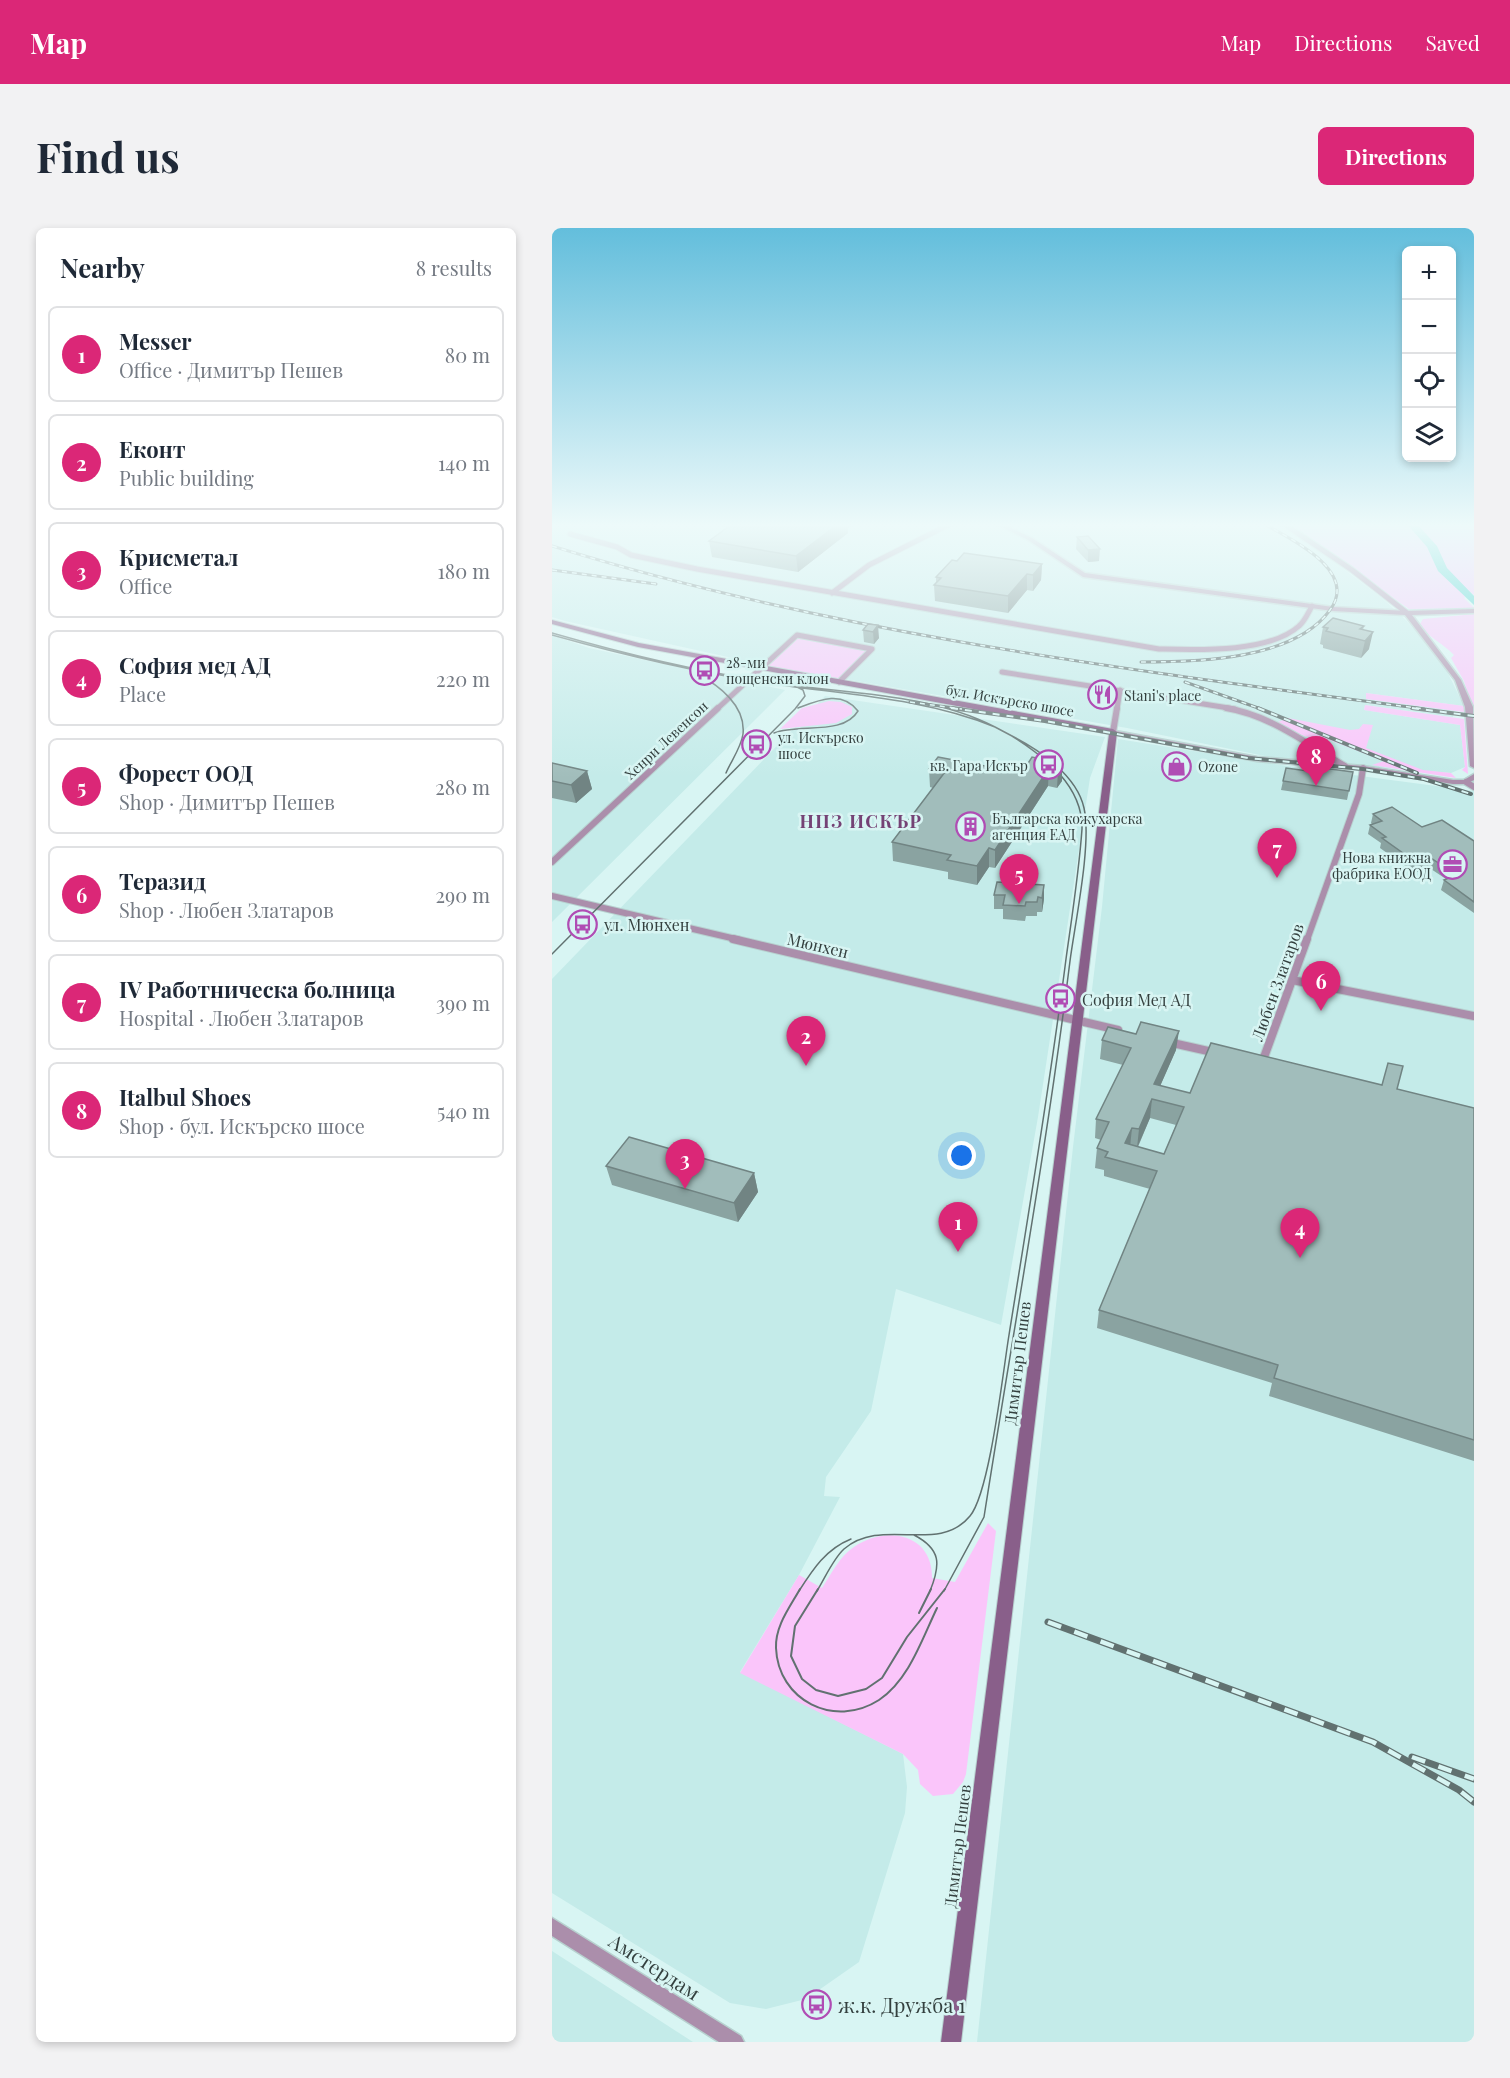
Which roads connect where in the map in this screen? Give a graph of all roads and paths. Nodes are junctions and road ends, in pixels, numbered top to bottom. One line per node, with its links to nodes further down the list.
1 (922, 609): 2 (street)
2 (1310, 609)
3 (1348, 609): 6 (street)
4 (1401, 609): 6 (street)
5 (1474, 611): 6 (street)
6 (1407, 613): 14 (street)
7 (552, 622): 8 (main road, бул. Искърско шосе)
8 (761, 668): 10 (main road, бул. Искърско шосе); 10 (street, Хенри Левенсон); 19 (street, Хенри Левенсон)
9 (1002, 672): 11 (street)
10 (838, 682): 12 (main road, бул. Искърско шосе)
11 (1120, 690): 12 (street, Димитър Пешев); 13 (street)
12 (1113, 732): 13 (street, бул. Искърско шосе); 23 (main road, Димитър Пешев)
13 (1345, 766): 15 (street, бул. Искърско шосе)
14 (1474, 766)
15 (1363, 768): 17 (street, бул. Искърско шосе); 21 (street, Любен Златаров)
16 (1474, 777): 17 (street)
17 (1466, 782): 18 (street)
18 (1474, 787)
19 (552, 862)
20 (552, 896): 23 (street, Мюнхен)
21 (1293, 980): 22 (street); 27 (street, Любен Златаров)
22 (1474, 1016)
23 (1078, 1021): 24 (street); 30 (main road, Димитър Пешев)
24 (1123, 1031)
25 (1157, 1039): 26 (street)
26 (1225, 1054)
27 (1248, 1059)
28 (552, 1926): 29 (street, Амстердам)
29 (735, 2042)
30 (951, 2042)

